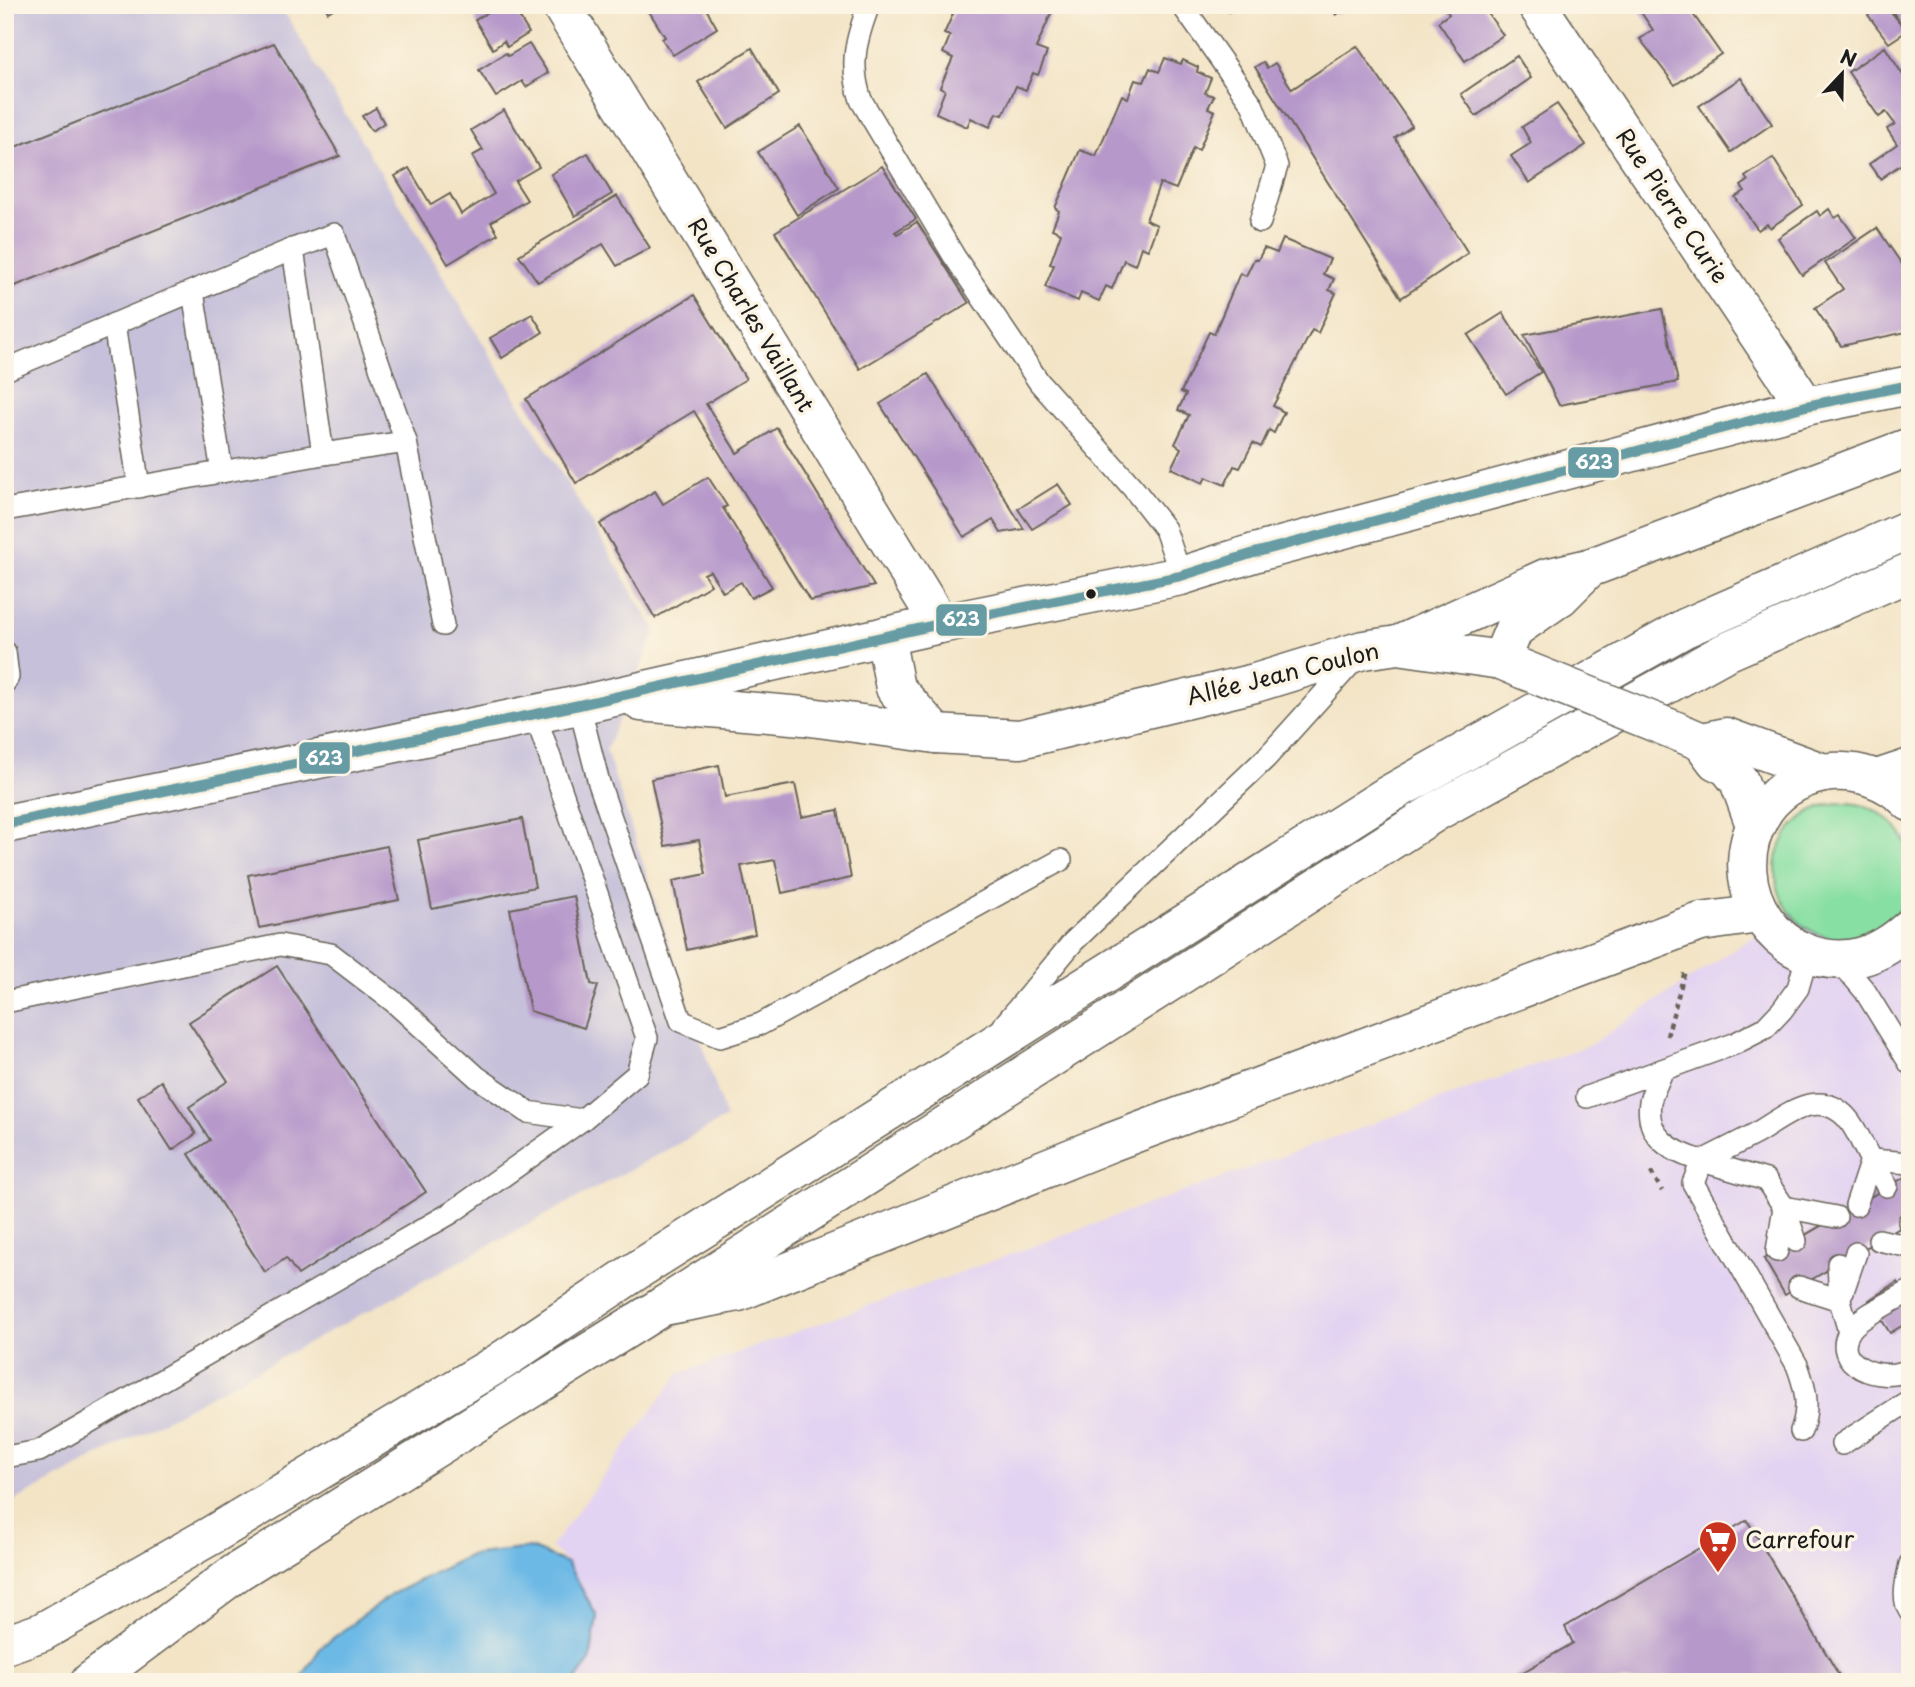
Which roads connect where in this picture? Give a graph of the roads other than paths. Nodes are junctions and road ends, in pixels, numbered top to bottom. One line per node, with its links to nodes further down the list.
1 (561, 5): 22 (main road, Rue Charles Vaillant)
2 (869, 5): 21 (lane)
3 (1182, 5): 5 (lane)
4 (1537, 5): 11 (main road, Rue Pierre Curie)
5 (1260, 222)
6 (293, 249): 7 (lane); 12 (lane); 14 (lane)
7 (192, 292): 8 (lane); 15 (lane)
8 (114, 324): 9 (lane); 16 (lane)
9 (5, 370)
10 (1910, 385): 11 (main road)
11 (1806, 406): 21 (main road)
12 (406, 442): 14 (lane); 23 (lane)
13 (1910, 447): 19 (main road)
14 (323, 454): 15 (lane)
15 (222, 472): 16 (lane)
16 (139, 487): 17 (lane)
17 (5, 510)
18 (1910, 529): 44 (main road)
19 (1589, 568): 25 (main road); 27 (main road)
20 (1910, 572): 63 (main road)
21 (1181, 576): 22 (main road)
22 (940, 624): 24 (main road)
23 (443, 625)
24 (885, 636): 29 (main road); 31 (main road)
25 (1381, 648): 27 (main road, Allée Jean Coulon); 31 (main road, Allée Jean Coulon); 44 (lane)
26 (5, 652): 28 (lane)
27 (1512, 664): 32 (main road, Allée Jean Coulon, bridge)
28 (5, 682)
29 (592, 702): 30 (main road); 31 (main road, Allée Jean Coulon); 38 (lane)
30 (535, 714): 36 (main road); 48 (lane)
31 (936, 734)
32 (1688, 736): 33 (main road, Allée Jean Coulon); 37 (main road, Allée Jean Coulon)
33 (1824, 773): 34 (main road); 37 (main road)
34 (1893, 774): 35 (main road)
35 (1910, 802)
36 (5, 824)
37 (1755, 825): 39 (main road)
38 (1061, 860)
39 (1759, 914): 41 (main road); 63 (main road)
40 (1910, 928): 42 (main road)
41 (1823, 956): 42 (main road); 45 (lane); 46 (lane)
42 (1894, 958)
43 (5, 1002): 48 (lane)
44 (983, 1050): 72 (main road)
45 (1910, 1064)
46 (1662, 1071): 47 (lane); 50 (lane)
47 (1587, 1097)
48 (582, 1120): 69 (lane)
49 (1871, 1160): 50 (lane); 51 (lane); 51 (lane); 51 (lane)
50 (1702, 1161): 52 (lane); 67 (lane)
51 (1889, 1183)
52 (1784, 1207): 53 (lane); 54 (lane); 56 (lane); 58 (lane)
53 (1836, 1217)
54 (1815, 1229)
55 (1900, 1231): 57 (lane)
56 (1796, 1241)
57 (1910, 1247)
58 (1777, 1251)
59 (1847, 1258): 62 (lane)
60 (1808, 1281): 62 (lane)
61 (1910, 1291): 64 (lane)
62 (1840, 1300): 64 (lane)
63 (663, 1306): 73 (main road)
64 (1849, 1332): 65 (lane)
65 (1910, 1369)
66 (1910, 1400): 68 (lane)
67 (1801, 1431)
68 (1842, 1444)
69 (5, 1457)
70 (1910, 1564): 71 (lane)
71 (1910, 1612)
72 (5, 1644)
73 (90, 1682)

